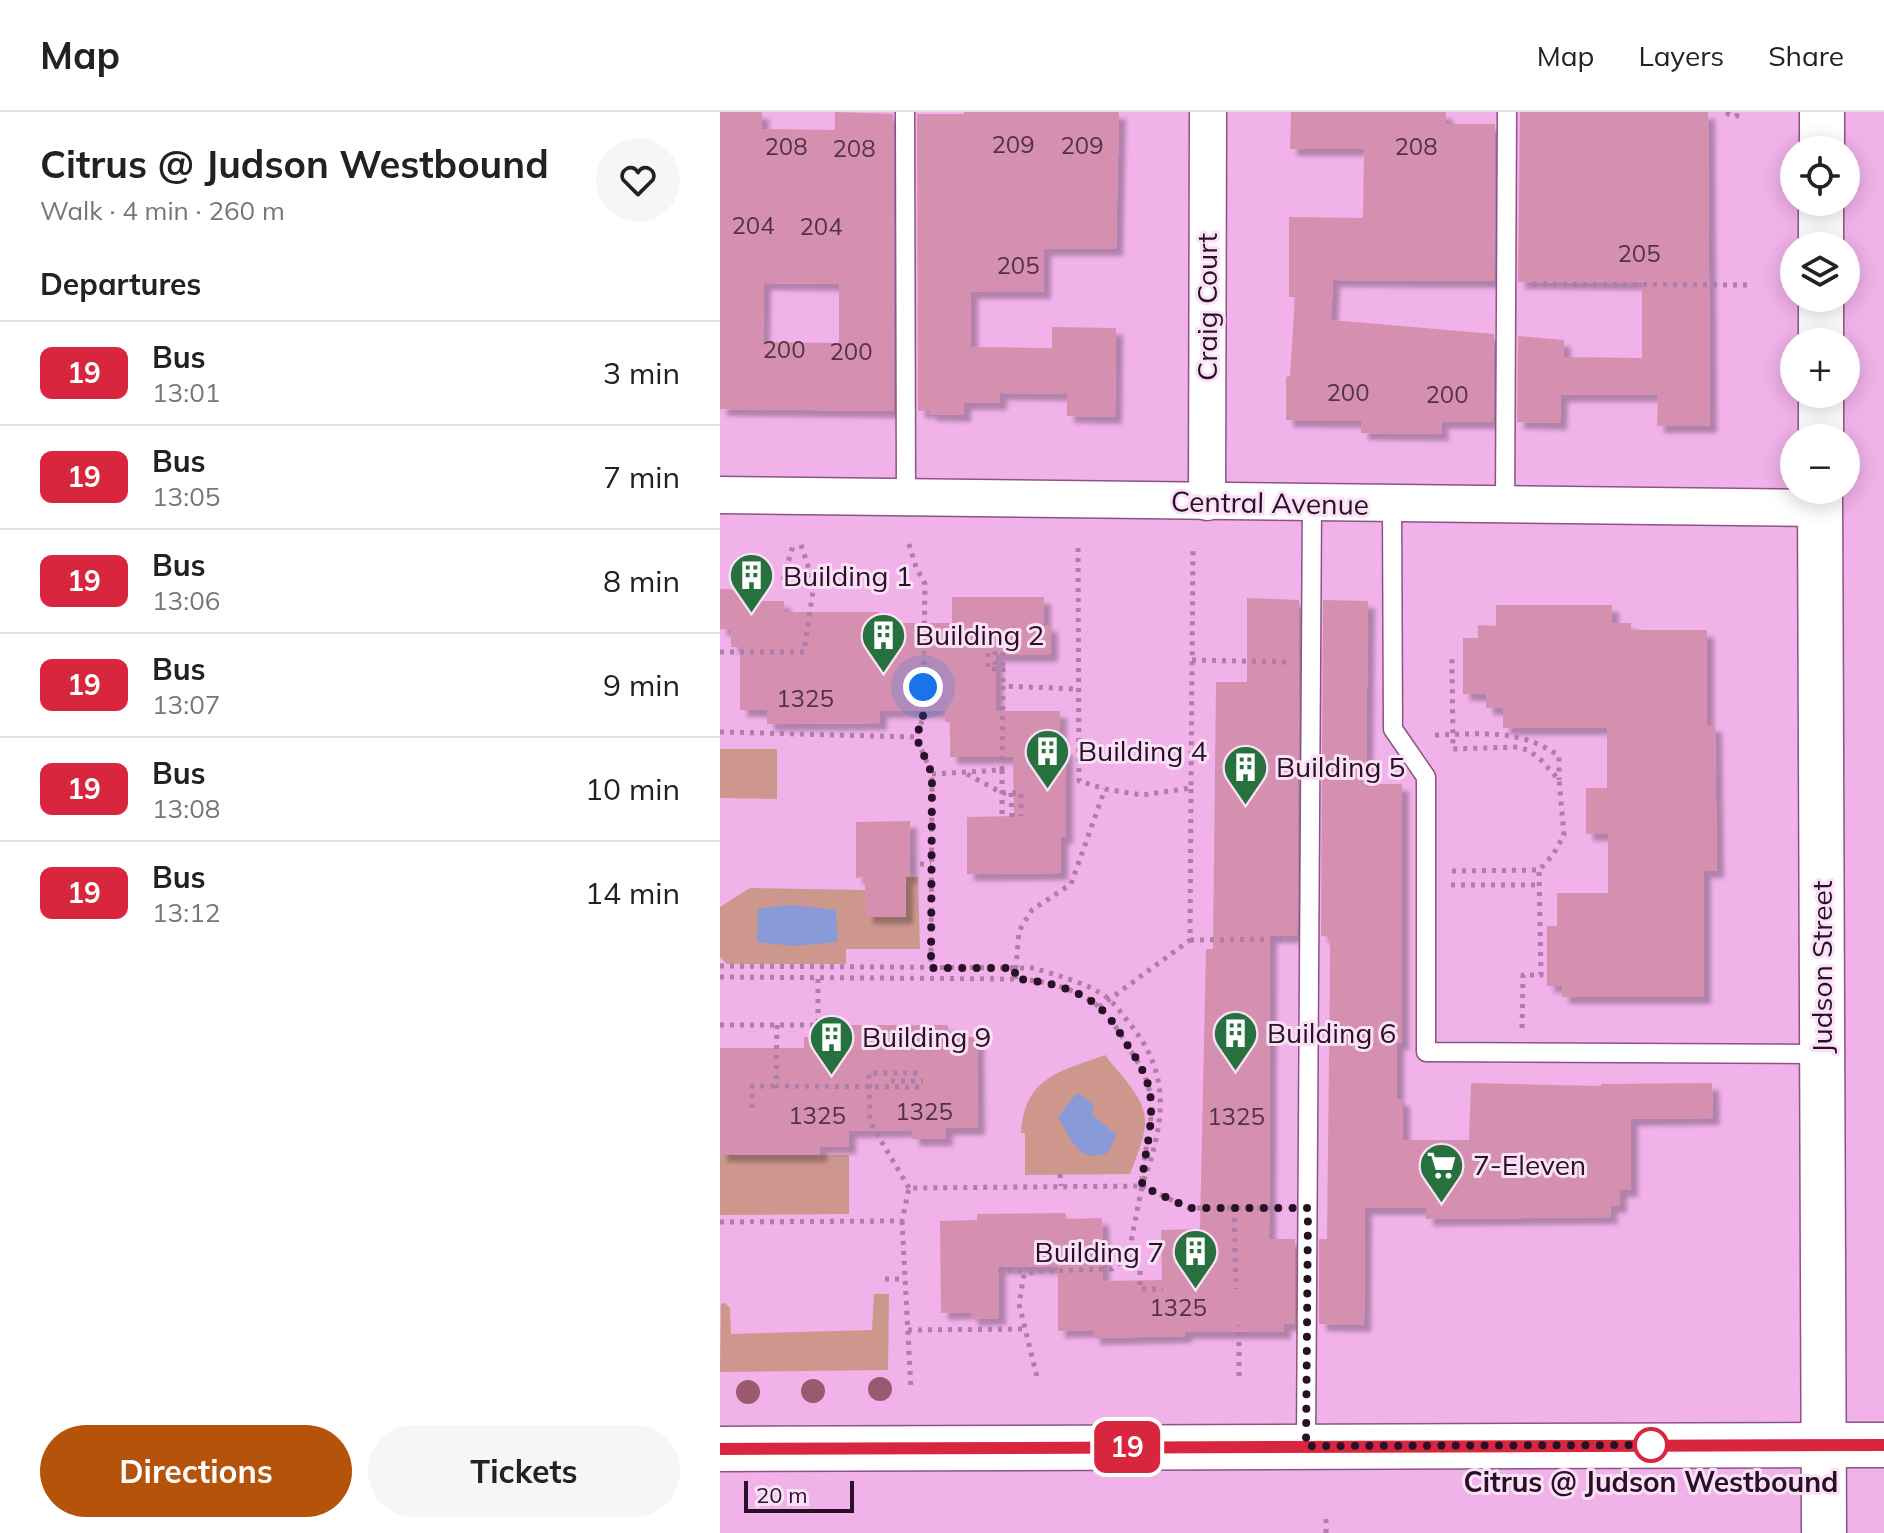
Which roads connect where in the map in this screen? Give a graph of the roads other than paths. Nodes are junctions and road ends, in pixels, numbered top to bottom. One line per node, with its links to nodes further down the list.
1 (905, 112): 7 (lane)
2 (1208, 112): 9 (street, Craig Court)
3 (1507, 112): 13 (lane)
4 (1822, 112): 5 (main road)
5 (1822, 136)
6 (720, 495): 7 (street, Central Avenue)
7 (906, 497): 9 (street, Central Avenue)
8 (1780, 500): 13 (street, Central Avenue)
9 (1207, 502): 10 (street, Central Avenue)
10 (1312, 503): 11 (street, Central Avenue); 17 (lane)
11 (1392, 504): 13 (street, Central Avenue); 14 (lane)
12 (1820, 504): 14 (main road, Judson Street)
13 (1505, 505)
14 (1822, 1054): 15 (main road, Judson Street)
15 (1822, 1445): 16 (main road); 17 (main road); 19 (main road, Judson Street)
16 (1884, 1445)
17 (1306, 1446): 18 (main road)
18 (720, 1449)
19 (1824, 1533)

